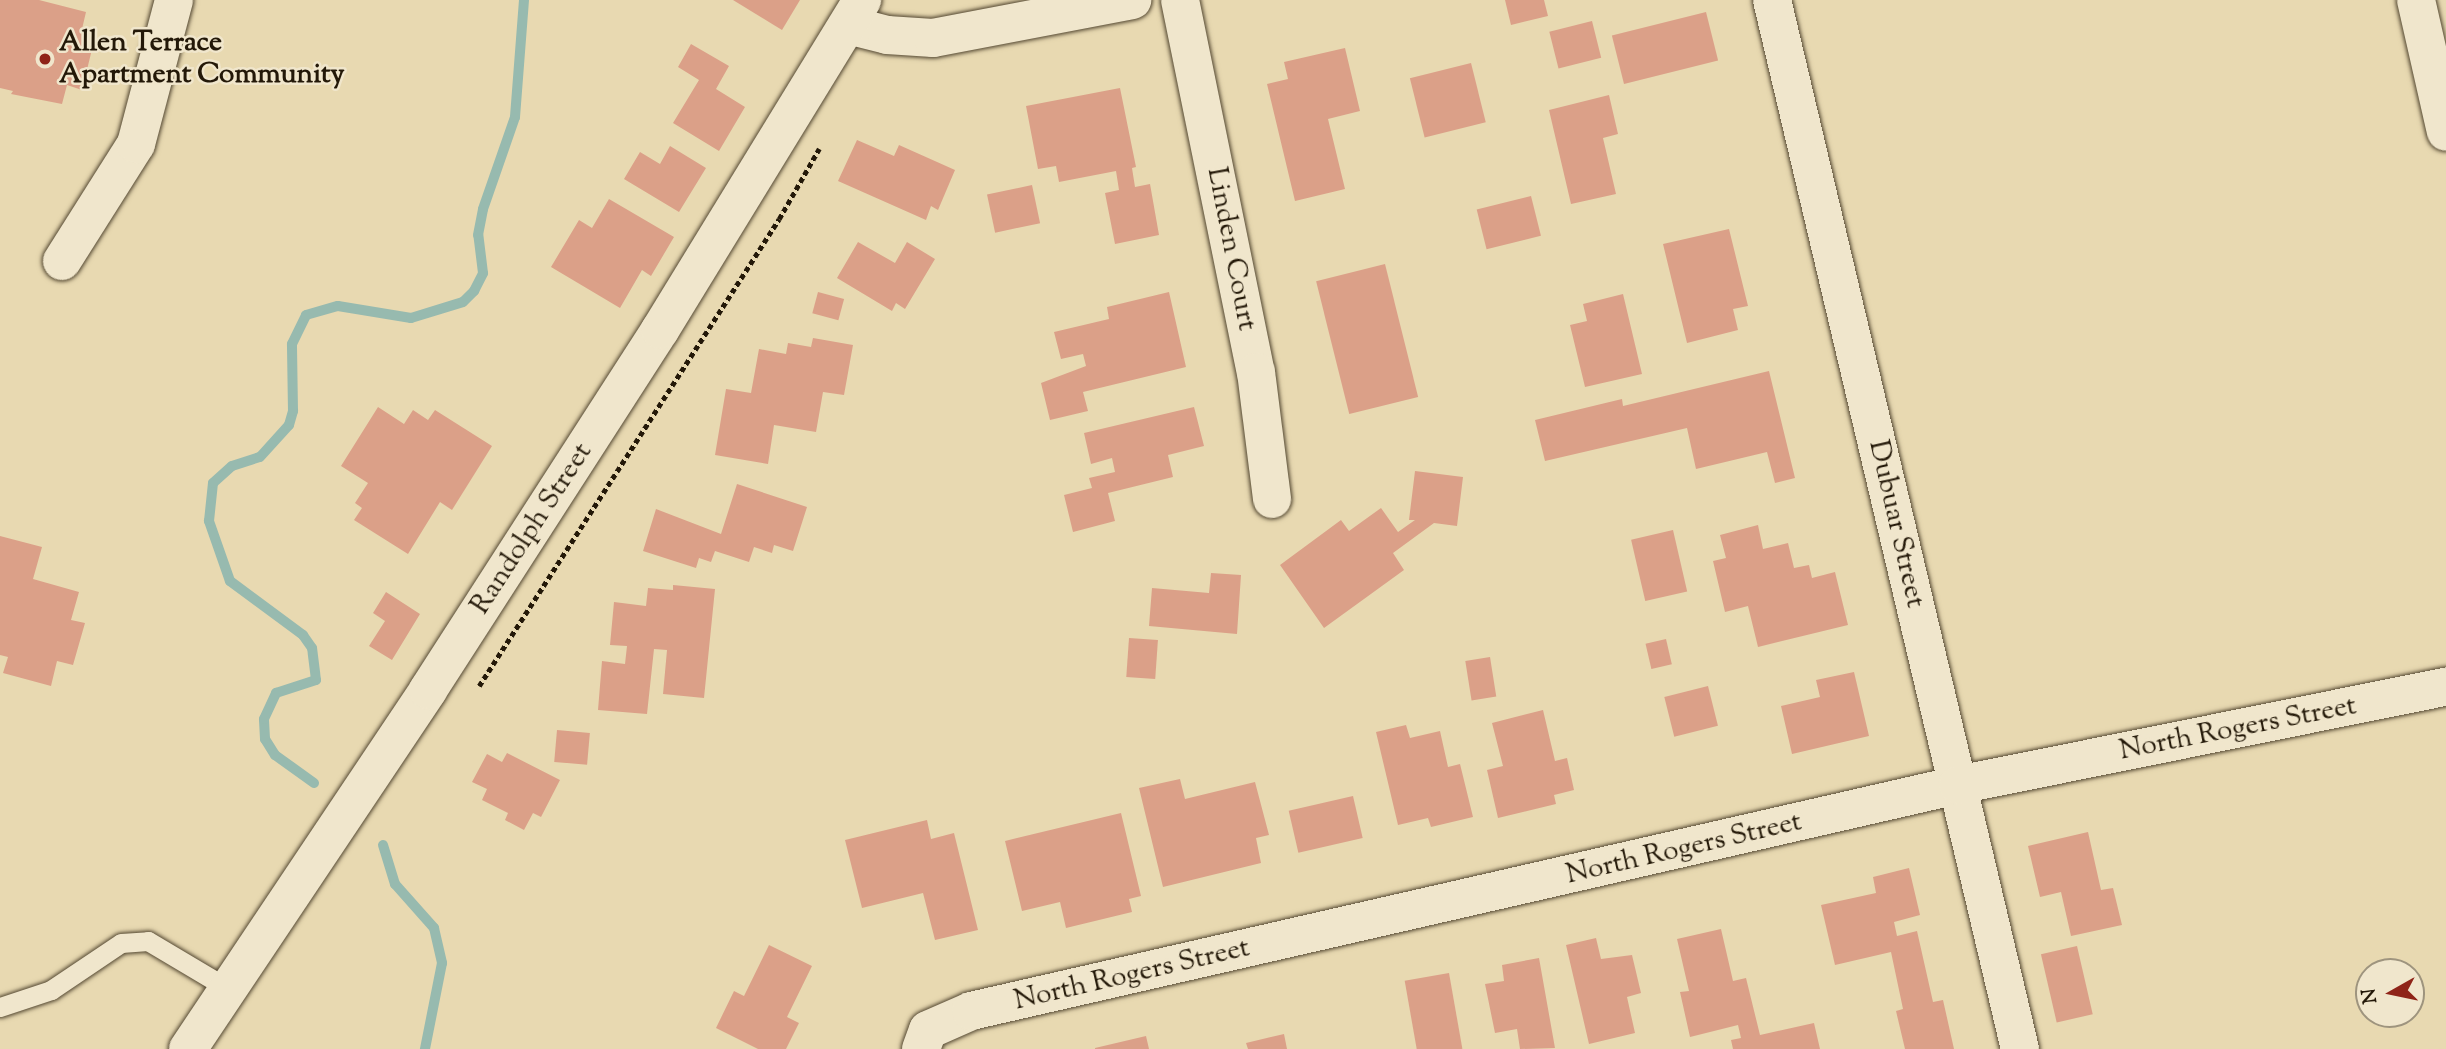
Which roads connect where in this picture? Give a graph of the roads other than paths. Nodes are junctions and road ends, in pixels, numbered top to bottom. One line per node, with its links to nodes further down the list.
1 (174, 0): 8 (street)
2 (1132, 0): 6 (street)
3 (1180, 0): 9 (street, Linden Court)
4 (1772, 0): 11 (street, Dubuar Street)
5 (2416, 0): 7 (street)
6 (855, 12): 12 (street, Randolph Street)
7 (2446, 132)
8 (62, 261)
9 (1272, 499)
10 (2446, 687): 11 (street, North Rogers Street)
11 (1958, 786): 14 (street, North Rogers Street); 16 (street, Dubuar Street)
12 (228, 988): 13 (lane); 15 (street, Randolph Street)
13 (0, 1007)
14 (924, 1039)
15 (188, 1049)
16 (2020, 1049)

